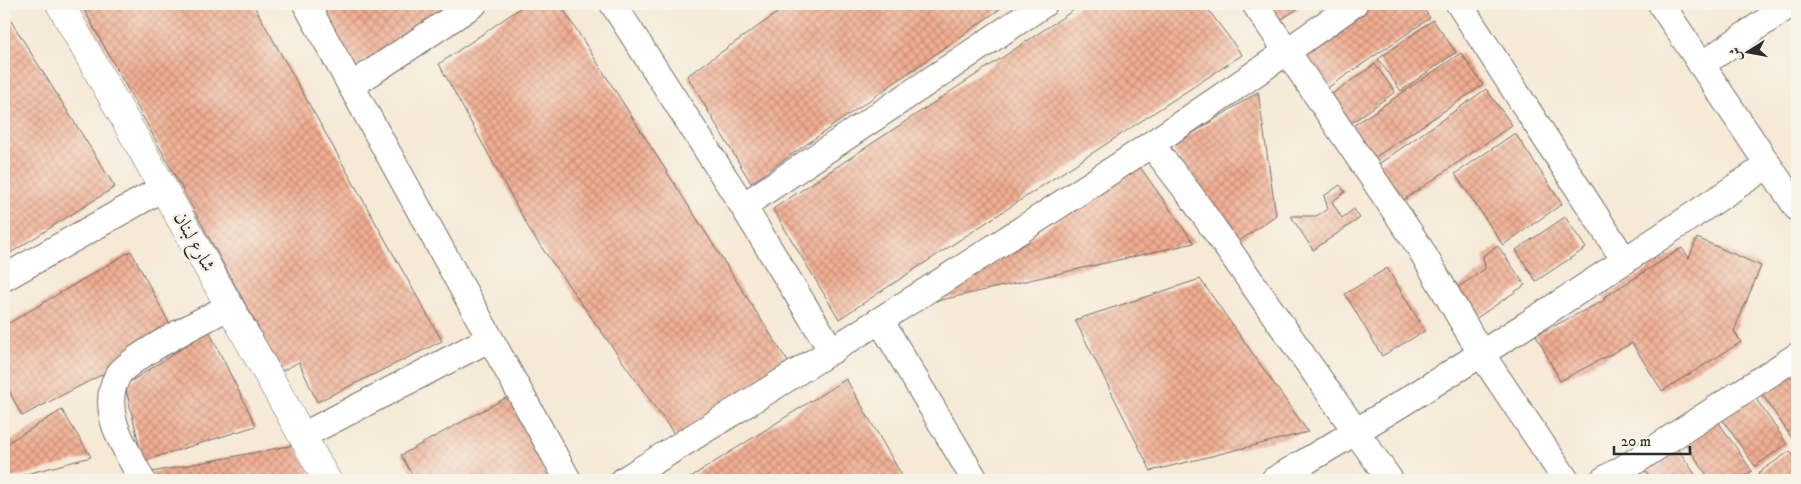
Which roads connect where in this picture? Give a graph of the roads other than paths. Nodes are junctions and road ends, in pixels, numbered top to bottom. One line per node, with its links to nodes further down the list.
1 (60, 4): 16 (street, شارع لبنان)
2 (306, 4): 13 (street)
3 (474, 4): 13 (street)
4 (613, 4): 17 (street)
5 (1044, 4): 17 (street)
6 (1255, 4): 11 (street)
7 (1354, 4): 11 (street)
8 (1459, 4): 19 (street)
9 (1661, 4): 12 (street)
10 (1791, 4): 12 (street)
11 (1288, 51): 14 (street); 25 (street)
12 (1701, 65): 15 (street)
13 (351, 86): 23 (street)
14 (1152, 144): 22 (street); 27 (street)
15 (1768, 165): 18 (street); 19 (street)
16 (164, 188): 20 (street); 21 (street, شارع لبنان)
17 (743, 206): 24 (street)
18 (1797, 208)
19 (1625, 261): 25 (street)
20 (4, 278)
21 (230, 306): 28 (street, شارع لبنان); 29 (street)
22 (880, 320): 24 (street); 33 (street)
23 (489, 339): 28 (street); 31 (street)
24 (832, 351): 32 (street)
25 (1482, 354): 27 (street); 36 (street)
26 (1797, 356): 37 (street)
27 (1357, 432): 34 (street); 35 (street)
28 (302, 436): 30 (street, شارع لبنان)
29 (142, 480)
30 (327, 480)
31 (568, 480)
32 (624, 480)
33 (974, 480)
34 (1274, 480)
35 (1390, 480)
36 (1566, 480)
37 (1602, 480)

